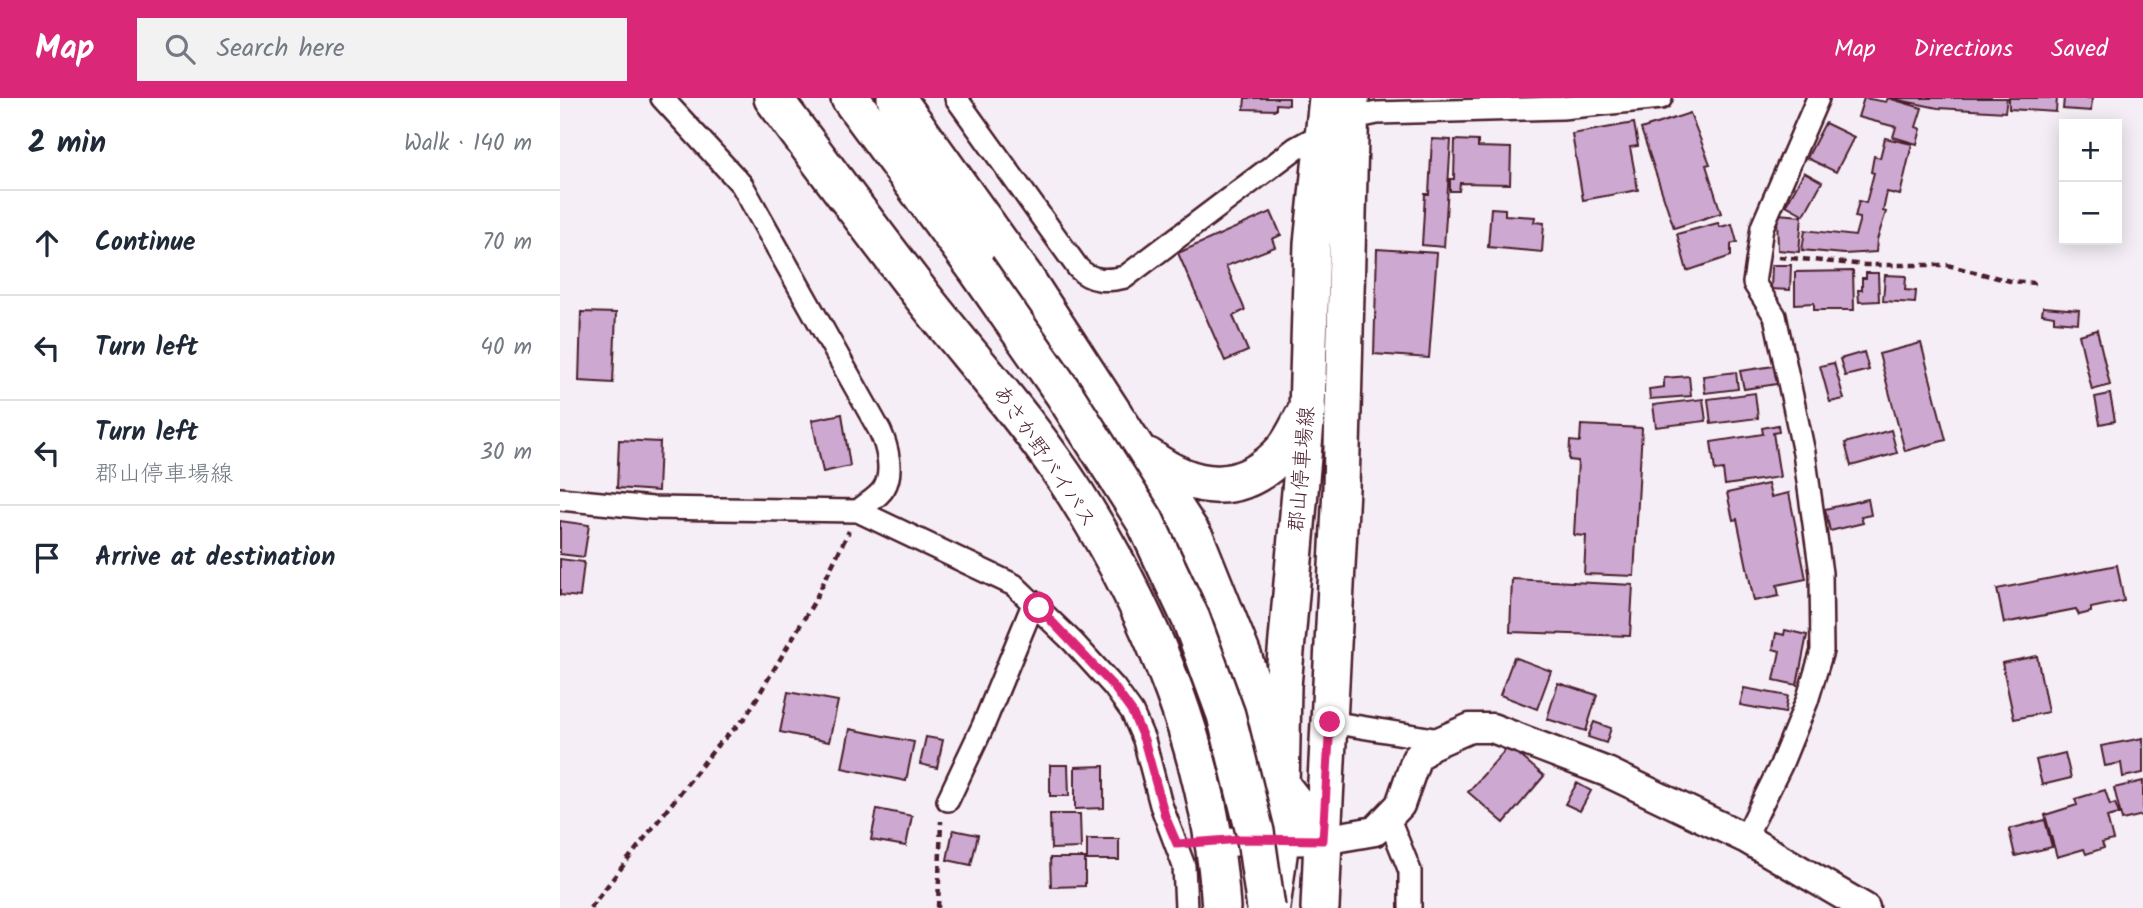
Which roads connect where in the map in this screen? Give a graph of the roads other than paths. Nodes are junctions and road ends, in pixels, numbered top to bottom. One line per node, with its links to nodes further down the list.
1 (662, 98): 12 (street)
2 (773, 98): 22 (highway, あさか野バイパス)
3 (850, 98): 25 (highway, bridge)
4 (896, 98): 10 (highway)
5 (956, 98): 8 (street)
6 (1661, 98): 8 (street)
7 (1818, 98): 19 (street)
8 (1337, 112): 9 (main road, 郡山停車場線); 14 (main road, 郡山停車場線)
9 (1307, 411): 10 (highway); 16 (main road, 郡山停車場線)
10 (1138, 450): 16 (highway)
11 (560, 499): 12 (street)
12 (858, 512): 13 (street)
13 (1034, 602): 17 (street); 22 (street)
14 (1330, 722): 15 (street); 20 (main road, 郡山停車場線)
15 (1440, 740): 18 (street); 19 (street)
16 (1281, 786): 20 (highway); 21 (main road, 郡山停車場線)
17 (948, 800)
18 (1389, 819): 20 (street); 27 (street)
19 (1745, 838): 28 (street)
20 (1323, 840): 21 (street); 26 (highway)
21 (1280, 841): 22 (street); 25 (highway)
22 (1194, 843): 23 (street); 24 (highway, あさか野バイパス)
23 (1186, 908)
24 (1221, 908)
25 (1269, 908)
26 (1320, 908)
27 (1410, 908)
28 (1865, 908)

